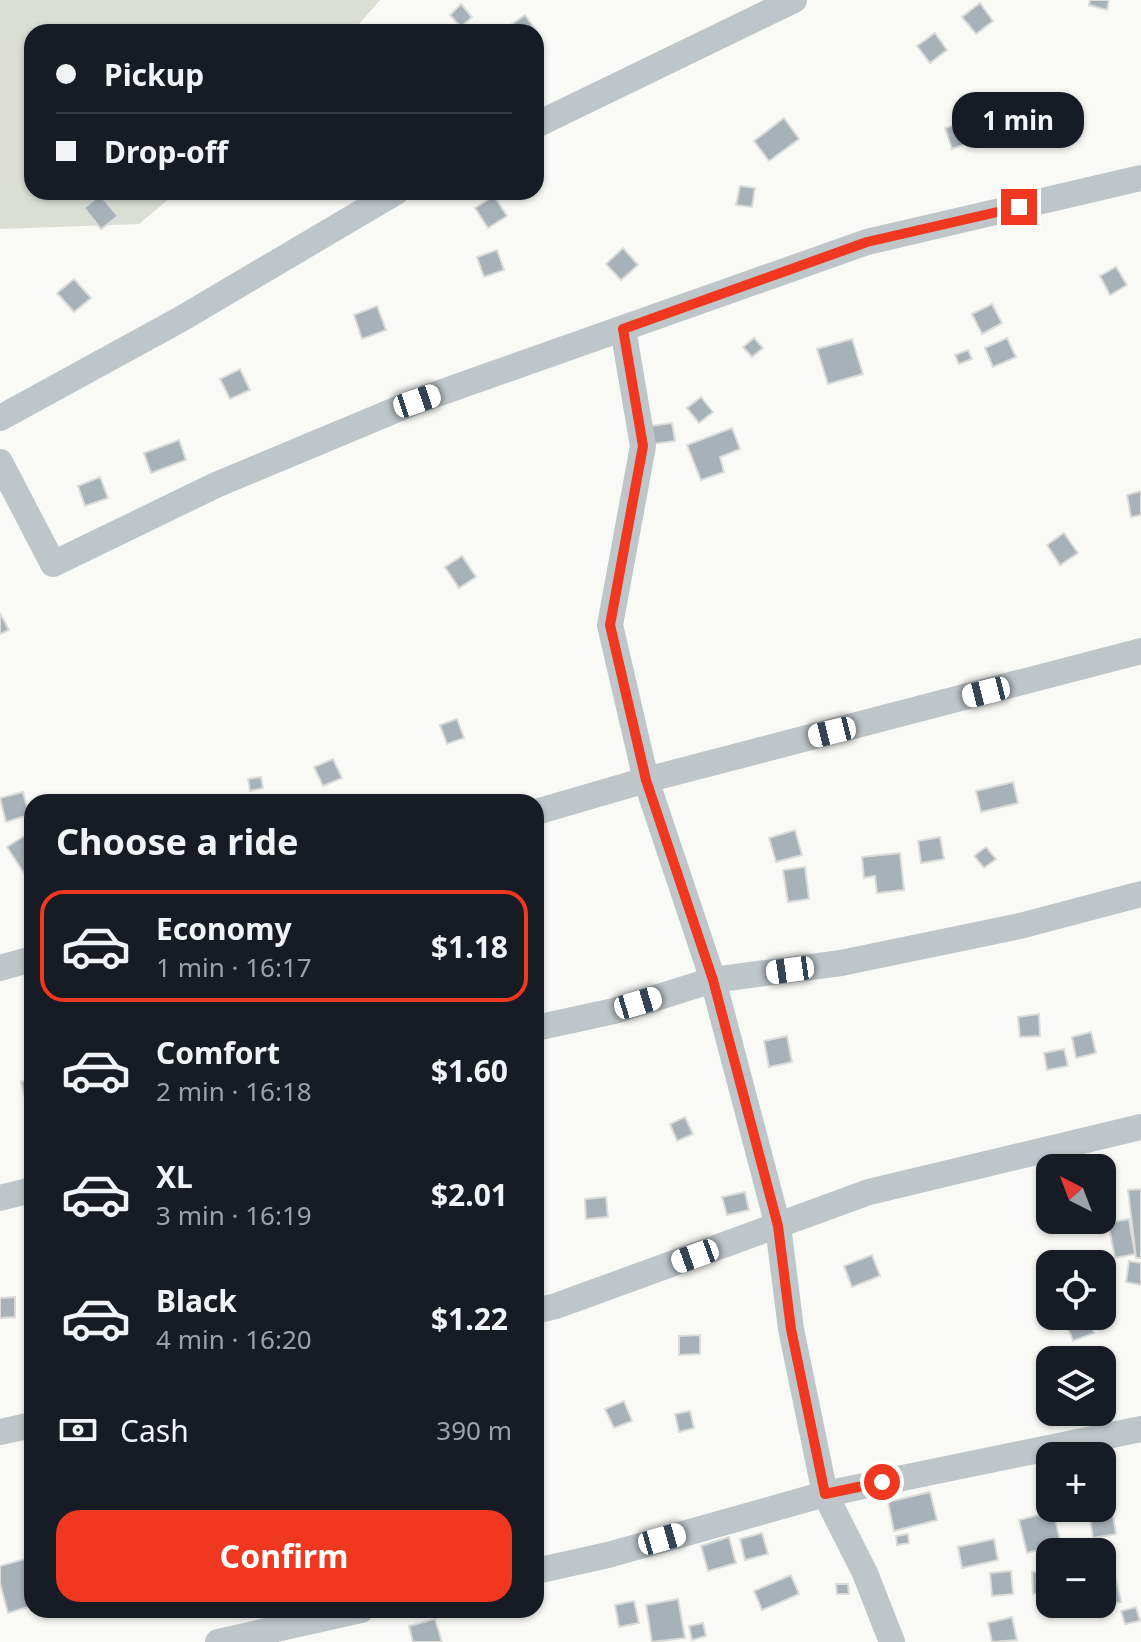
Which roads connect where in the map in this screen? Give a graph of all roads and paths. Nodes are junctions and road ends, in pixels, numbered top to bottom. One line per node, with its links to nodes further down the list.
1 (794, 0): 2 (street)
2 (544, 121)
3 (1141, 178): 5 (street)
4 (382, 200): 6 (street)
5 (623, 329): 7 (street); 9 (street)
6 (0, 418)
7 (0, 462)
8 (1141, 651): 9 (street)
9 (646, 780): 10 (street); 14 (street)
10 (544, 810)
11 (1141, 894): 14 (street)
12 (24, 961): 13 (street)
13 (0, 968)
14 (713, 980): 15 (street); 19 (street)
15 (544, 1026)
16 (1141, 1127): 19 (street)
17 (24, 1192): 18 (street)
18 (0, 1198)
19 (778, 1226): 20 (street); 24 (street)
20 (544, 1309)
21 (24, 1427): 23 (street)
22 (1141, 1429): 24 (street)
23 (0, 1432)
24 (825, 1494): 25 (street); 28 (street)
25 (544, 1569)
26 (325, 1618): 27 (street)
27 (218, 1642)
28 (892, 1642)

